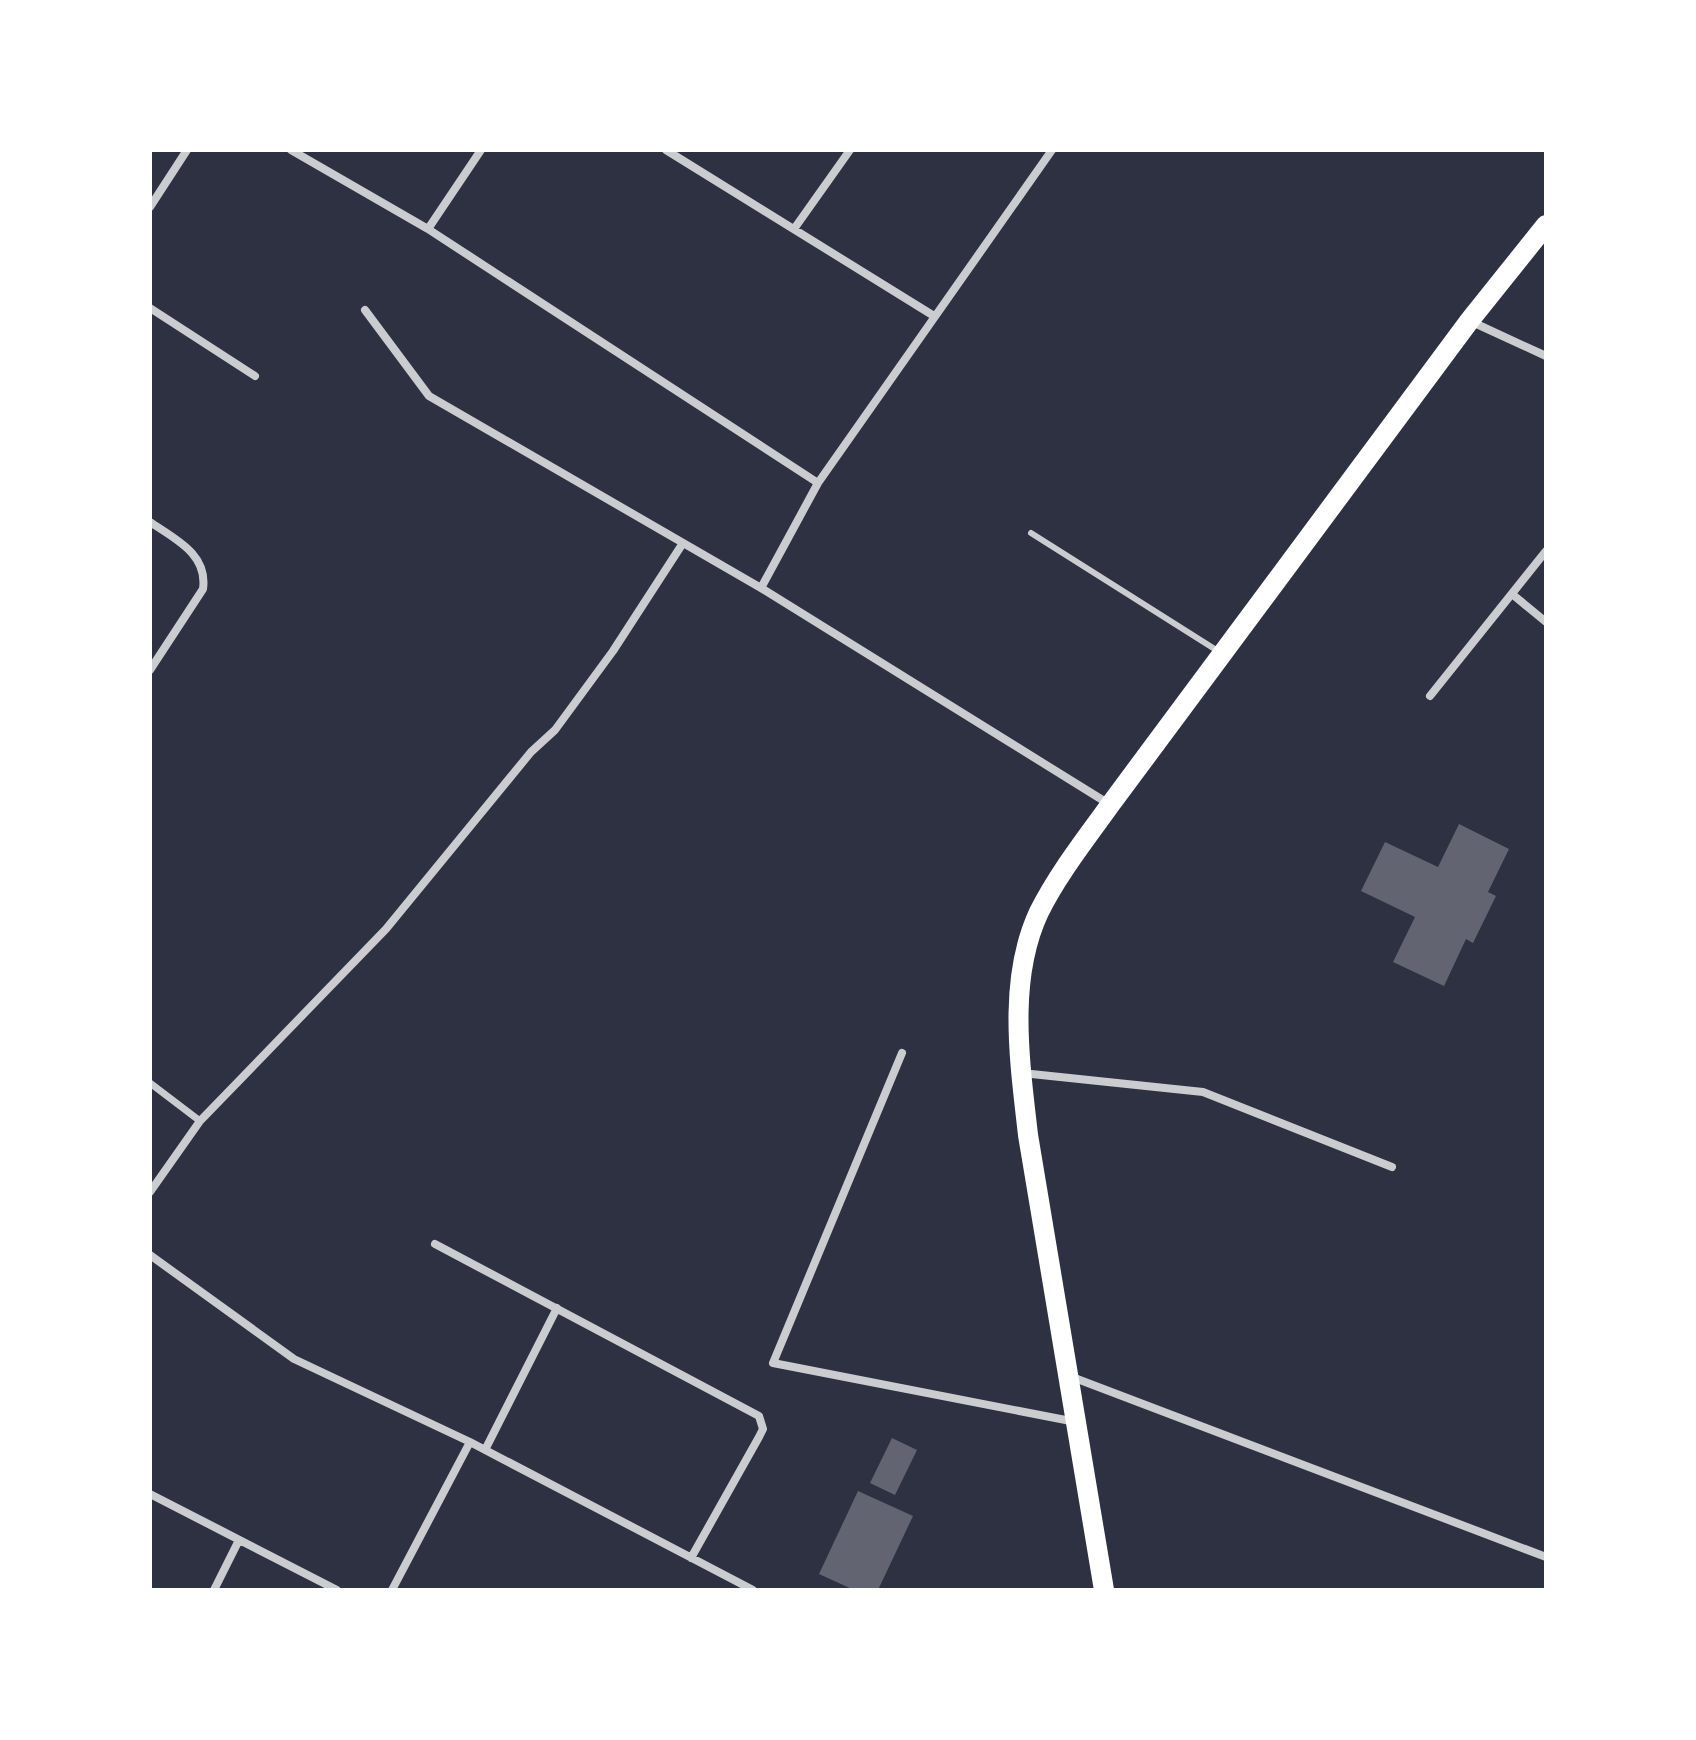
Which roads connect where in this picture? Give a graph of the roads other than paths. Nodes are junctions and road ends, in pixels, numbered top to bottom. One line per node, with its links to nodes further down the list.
1 (187, 150): 7 (street)
2 (291, 150): 9 (street)
3 (481, 150): 9 (street)
4 (850, 150): 10 (street)
5 (1052, 150): 13 (street)
6 (669, 151): 10 (street)
7 (150, 207)
8 (1546, 225): 14 (main road)
9 (428, 229): 17 (street)
10 (794, 229): 13 (street)
11 (150, 308): 16 (street)
12 (365, 310): 20 (street)
13 (934, 316): 17 (street)
14 (1470, 320): 15 (street); 25 (main road)
15 (1546, 356)
16 (255, 376)
17 (818, 483): 22 (street)
18 (150, 522): 26 (street)
19 (1031, 533): 25 (lane)
20 (683, 543): 22 (street); 32 (street)
21 (1546, 551): 23 (street)
22 (761, 588): 28 (street)
23 (1512, 594): 24 (street); 27 (street)
24 (1546, 622)
25 (1222, 653): 28 (main road)
26 (150, 670)
27 (1430, 696)
28 (1110, 805): 30 (main road)
29 (902, 1053): 39 (street)
30 (1021, 1073): 33 (street); 38 (main road)
31 (150, 1083): 32 (street)
32 (200, 1121): 34 (street)
33 (1392, 1167)
34 (150, 1192)
35 (435, 1244): 37 (street)
36 (150, 1255): 40 (street)
37 (557, 1308): 41 (street); 45 (street)
38 (1070, 1377): 39 (main road); 44 (street)
39 (1077, 1422): 46 (main road)
40 (470, 1442): 41 (street); 49 (street)
41 (485, 1450): 45 (street)
42 (150, 1494): 43 (street)
43 (239, 1540): 47 (street); 48 (street)
44 (1546, 1557)
45 (691, 1558): 50 (street)
46 (1107, 1589)
47 (214, 1590)
48 (337, 1590)
49 (392, 1590)
50 (753, 1590)

